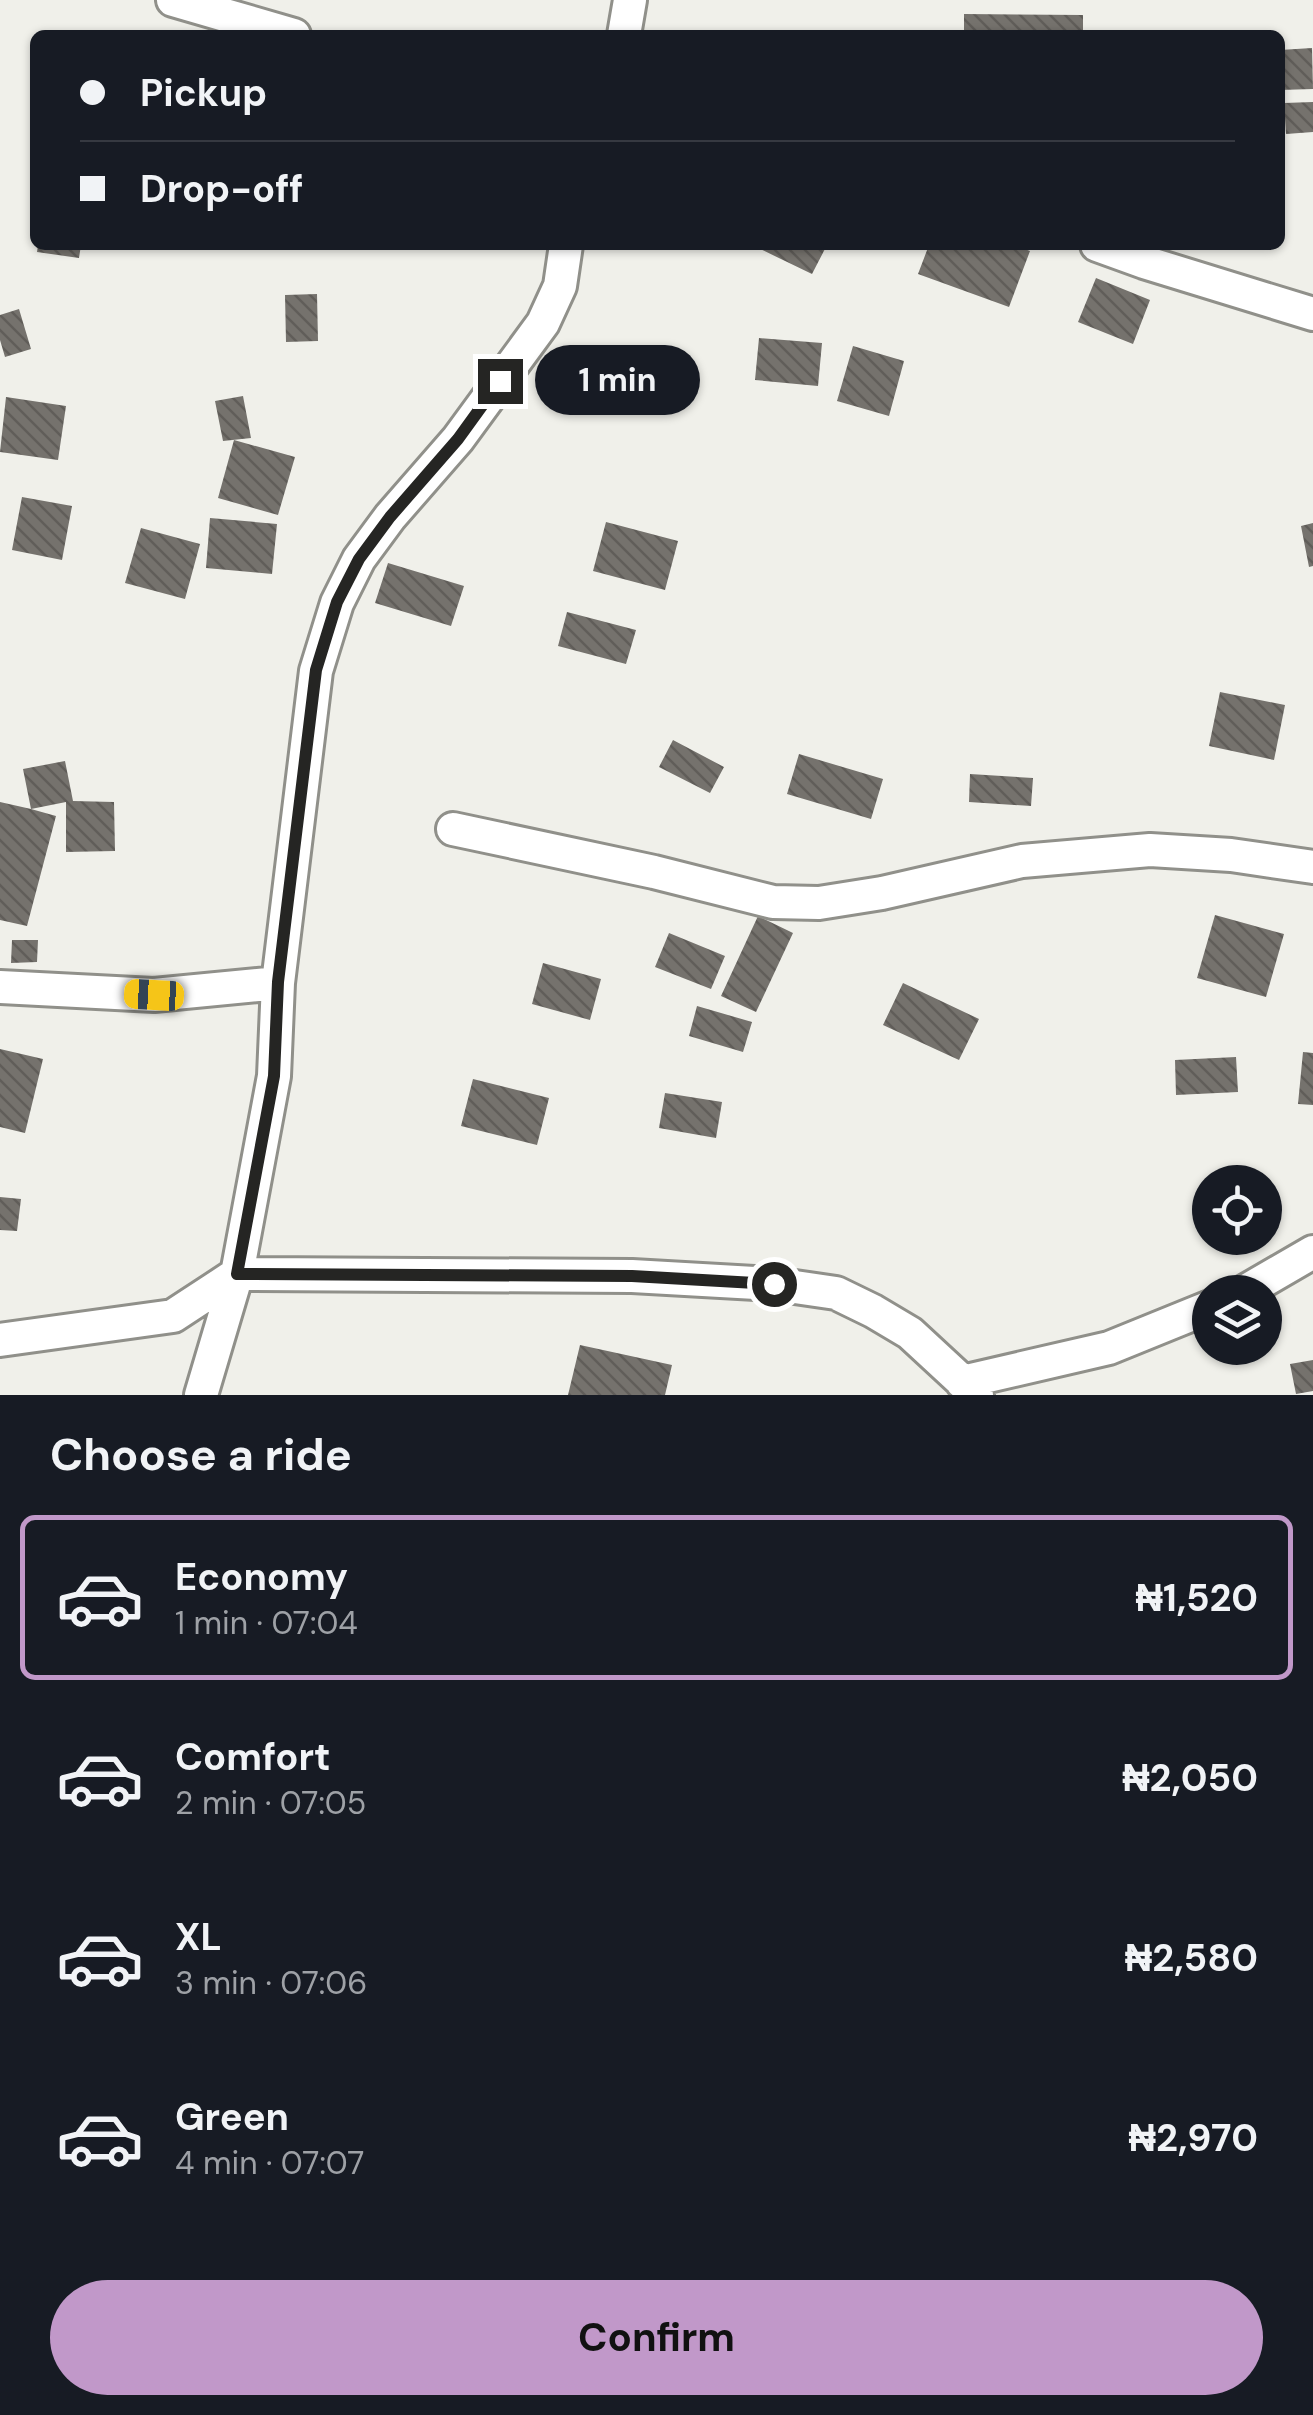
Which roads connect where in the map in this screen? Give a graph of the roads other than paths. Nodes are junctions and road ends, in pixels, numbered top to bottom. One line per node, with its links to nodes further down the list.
1 (173, 0): 3 (street)
2 (630, 0): 4 (street)
3 (277, 30)
4 (625, 30)
5 (565, 250): 10 (street)
6 (1111, 250): 7 (street)
7 (1313, 314)
8 (453, 829): 9 (street)
9 (1313, 867)
10 (278, 982): 11 (street); 13 (street)
11 (0, 986)
12 (1313, 1252): 14 (street)
13 (237, 1274): 16 (street); 17 (street); 18 (street)
14 (1273, 1275)
15 (1192, 1315): 17 (street)
16 (0, 1340)
17 (969, 1388)
18 (201, 1395)

